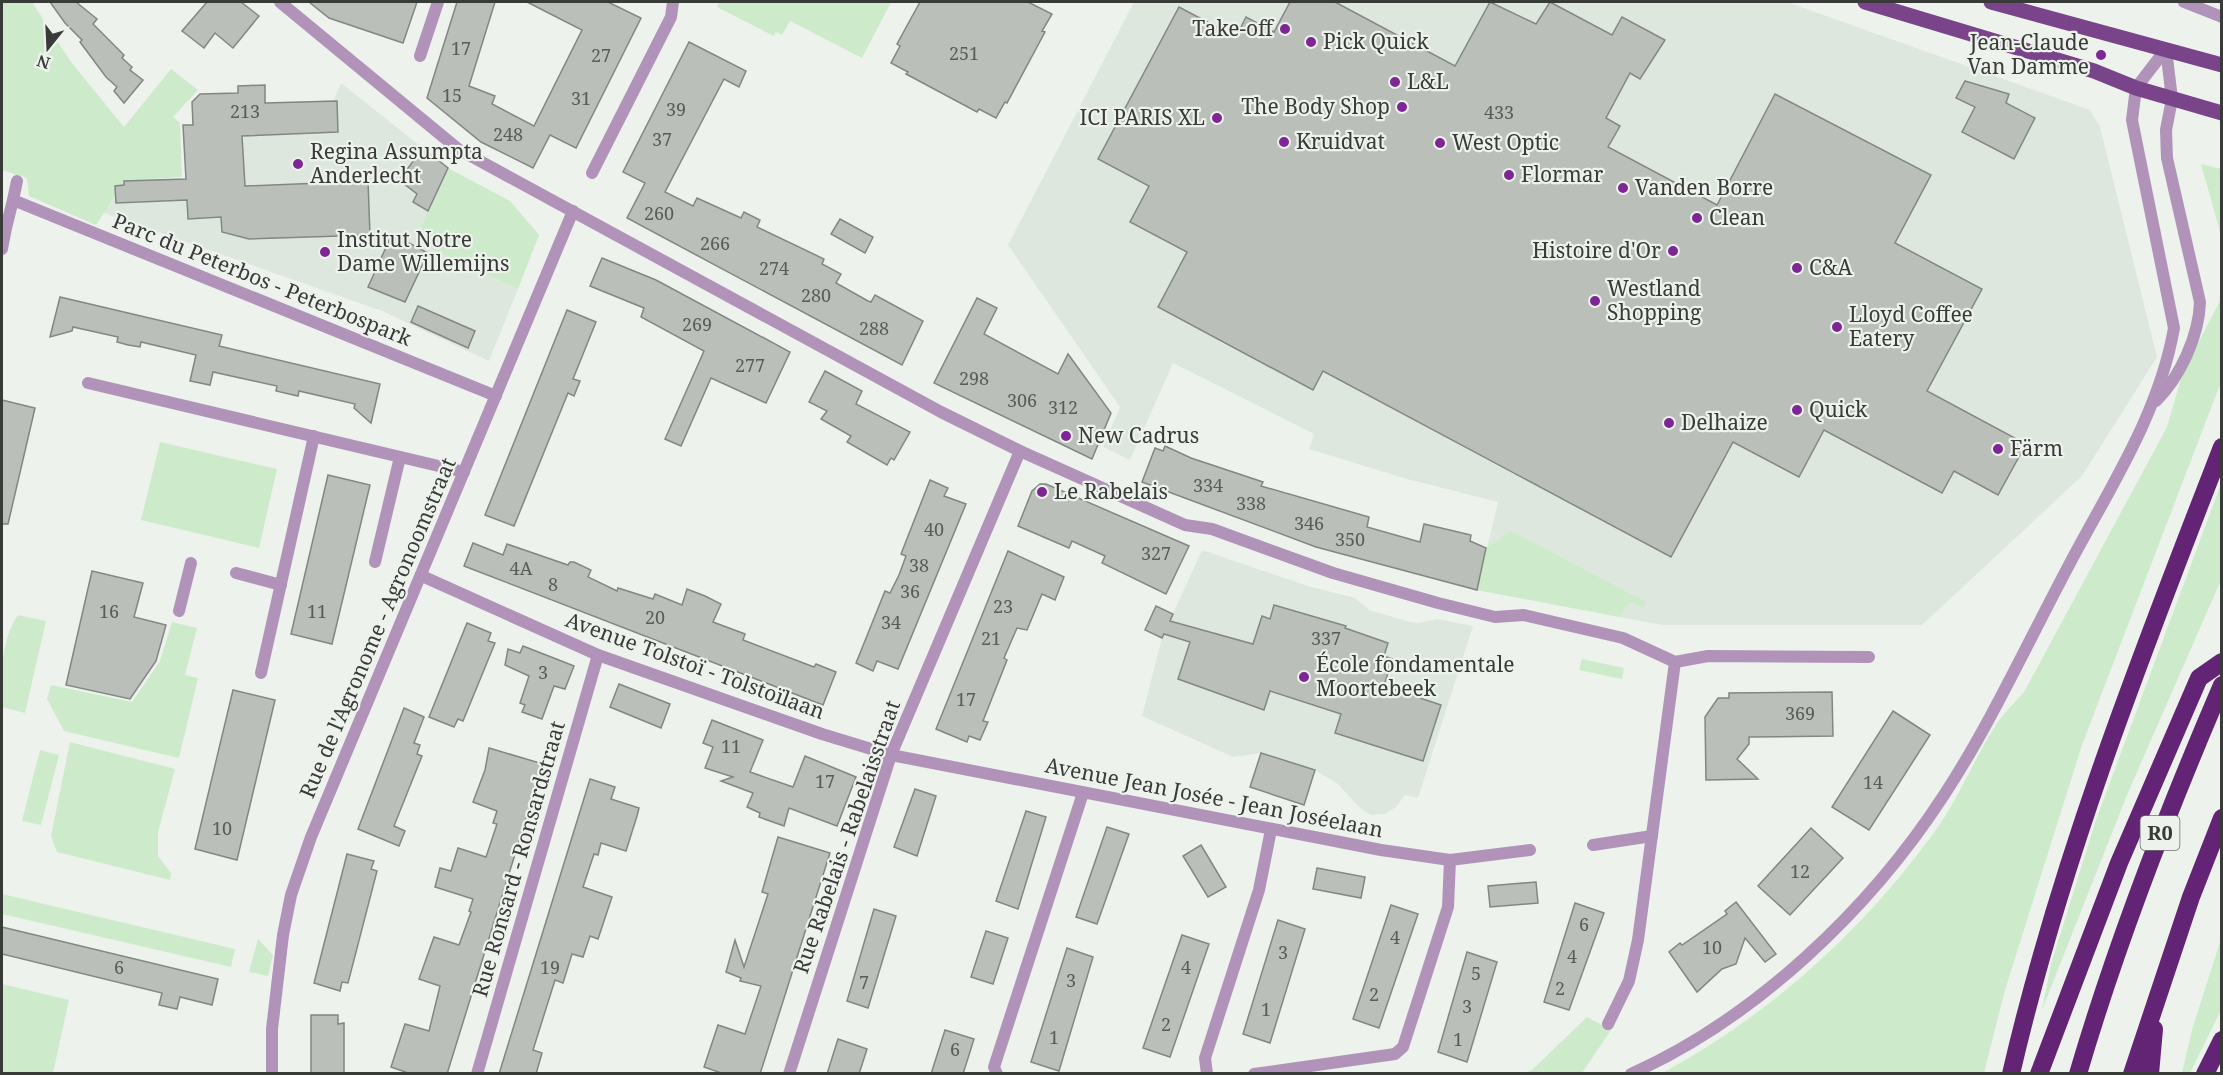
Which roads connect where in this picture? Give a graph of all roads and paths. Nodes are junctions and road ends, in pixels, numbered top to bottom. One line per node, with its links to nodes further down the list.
1 (279, 2): 17 (street)
2 (438, 2): 9 (street)
3 (673, 2): 14 (street)
4 (1865, 2): 11 (main road)
5 (1991, 2): 8 (main road)
6 (2184, 2): 7 (street)
7 (2222, 16)
8 (2166, 49): 10 (main road); 11 (street); 12 (street)
9 (420, 56)
10 (2222, 65)
11 (2136, 88): 12 (main road); 22 (street)
12 (2172, 99): 13 (main road); 22 (street)
13 (2222, 114)
14 (592, 173)
15 (17, 181): 16 (street)
16 (13, 200): 18 (street); 21 (street, Parc du Peterbos - Peterbospark)
17 (573, 211): 21 (street, Rue de l'Agronome - Agronoomstraat); 25 (street)
18 (4, 227): 19 (street)
19 (2, 249)
20 (88, 383): 23 (street)
21 (496, 396): 27 (street, Rue de l'Agronome - Agronoomstraat)
22 (2155, 402): 57 (street)
23 (314, 436): 26 (street); 32 (street)
24 (2222, 447): 58 (highway)
25 (1020, 451): 36 (street); 40 (street, Rue Rabelais - Rabelaisstraat)
26 (400, 457): 27 (street); 28 (street)
27 (464, 472): 31 (street, Rue de l'Agronome - Agronoomstraat)
28 (375, 562)
29 (191, 563): 33 (street)
30 (236, 573): 32 (street)
31 (422, 576): 34 (street, Avenue Tolstoï - Tolstoïlaan); 51 (street, Rue de l'Agronome - Agronoomstraat)
32 (281, 585): 38 (street)
33 (179, 611)
34 (598, 655): 40 (street, Avenue Tolstoï - Tolstoïlaan); 52 (street, Rue Ronsard - Ronsardstraat)
35 (1869, 657): 36 (street)
36 (1675, 662): 44 (street)
37 (2222, 662): 59 (highway)
38 (261, 673)
39 (2222, 685): 60 (highway, R0)
40 (891, 755): 41 (street, Avenue Jean Josée - Jean Joséelaan); 53 (street, Rue Rabelais - Rabelaisstraat)
41 (1083, 793): 43 (street, Avenue Jean Josée - Jean Joséelaan); 54 (street)
42 (2222, 818): 48 (highway, R0)
43 (1271, 830): 47 (street, Avenue Jean Josée - Jean Joséelaan); 55 (street)
44 (1652, 836): 45 (street); 49 (street)
45 (1593, 845)
46 (1530, 850): 47 (street, Avenue Jean Josée - Jean Joséelaan)
47 (1450, 860): 56 (street)
48 (2156, 1000): 61 (highway, R0); 62 (highway)
49 (1608, 1024)
50 (2222, 1040): 63 (highway)
51 (272, 1074)
52 (477, 1074)
53 (789, 1074)
54 (997, 1074)
55 (1207, 1074)
56 (1254, 1074)
57 (1631, 1074)
58 (2011, 1074)
59 (2039, 1074)
60 (2078, 1074)
61 (2132, 1074)
62 (2150, 1074)
63 (2205, 1074)

